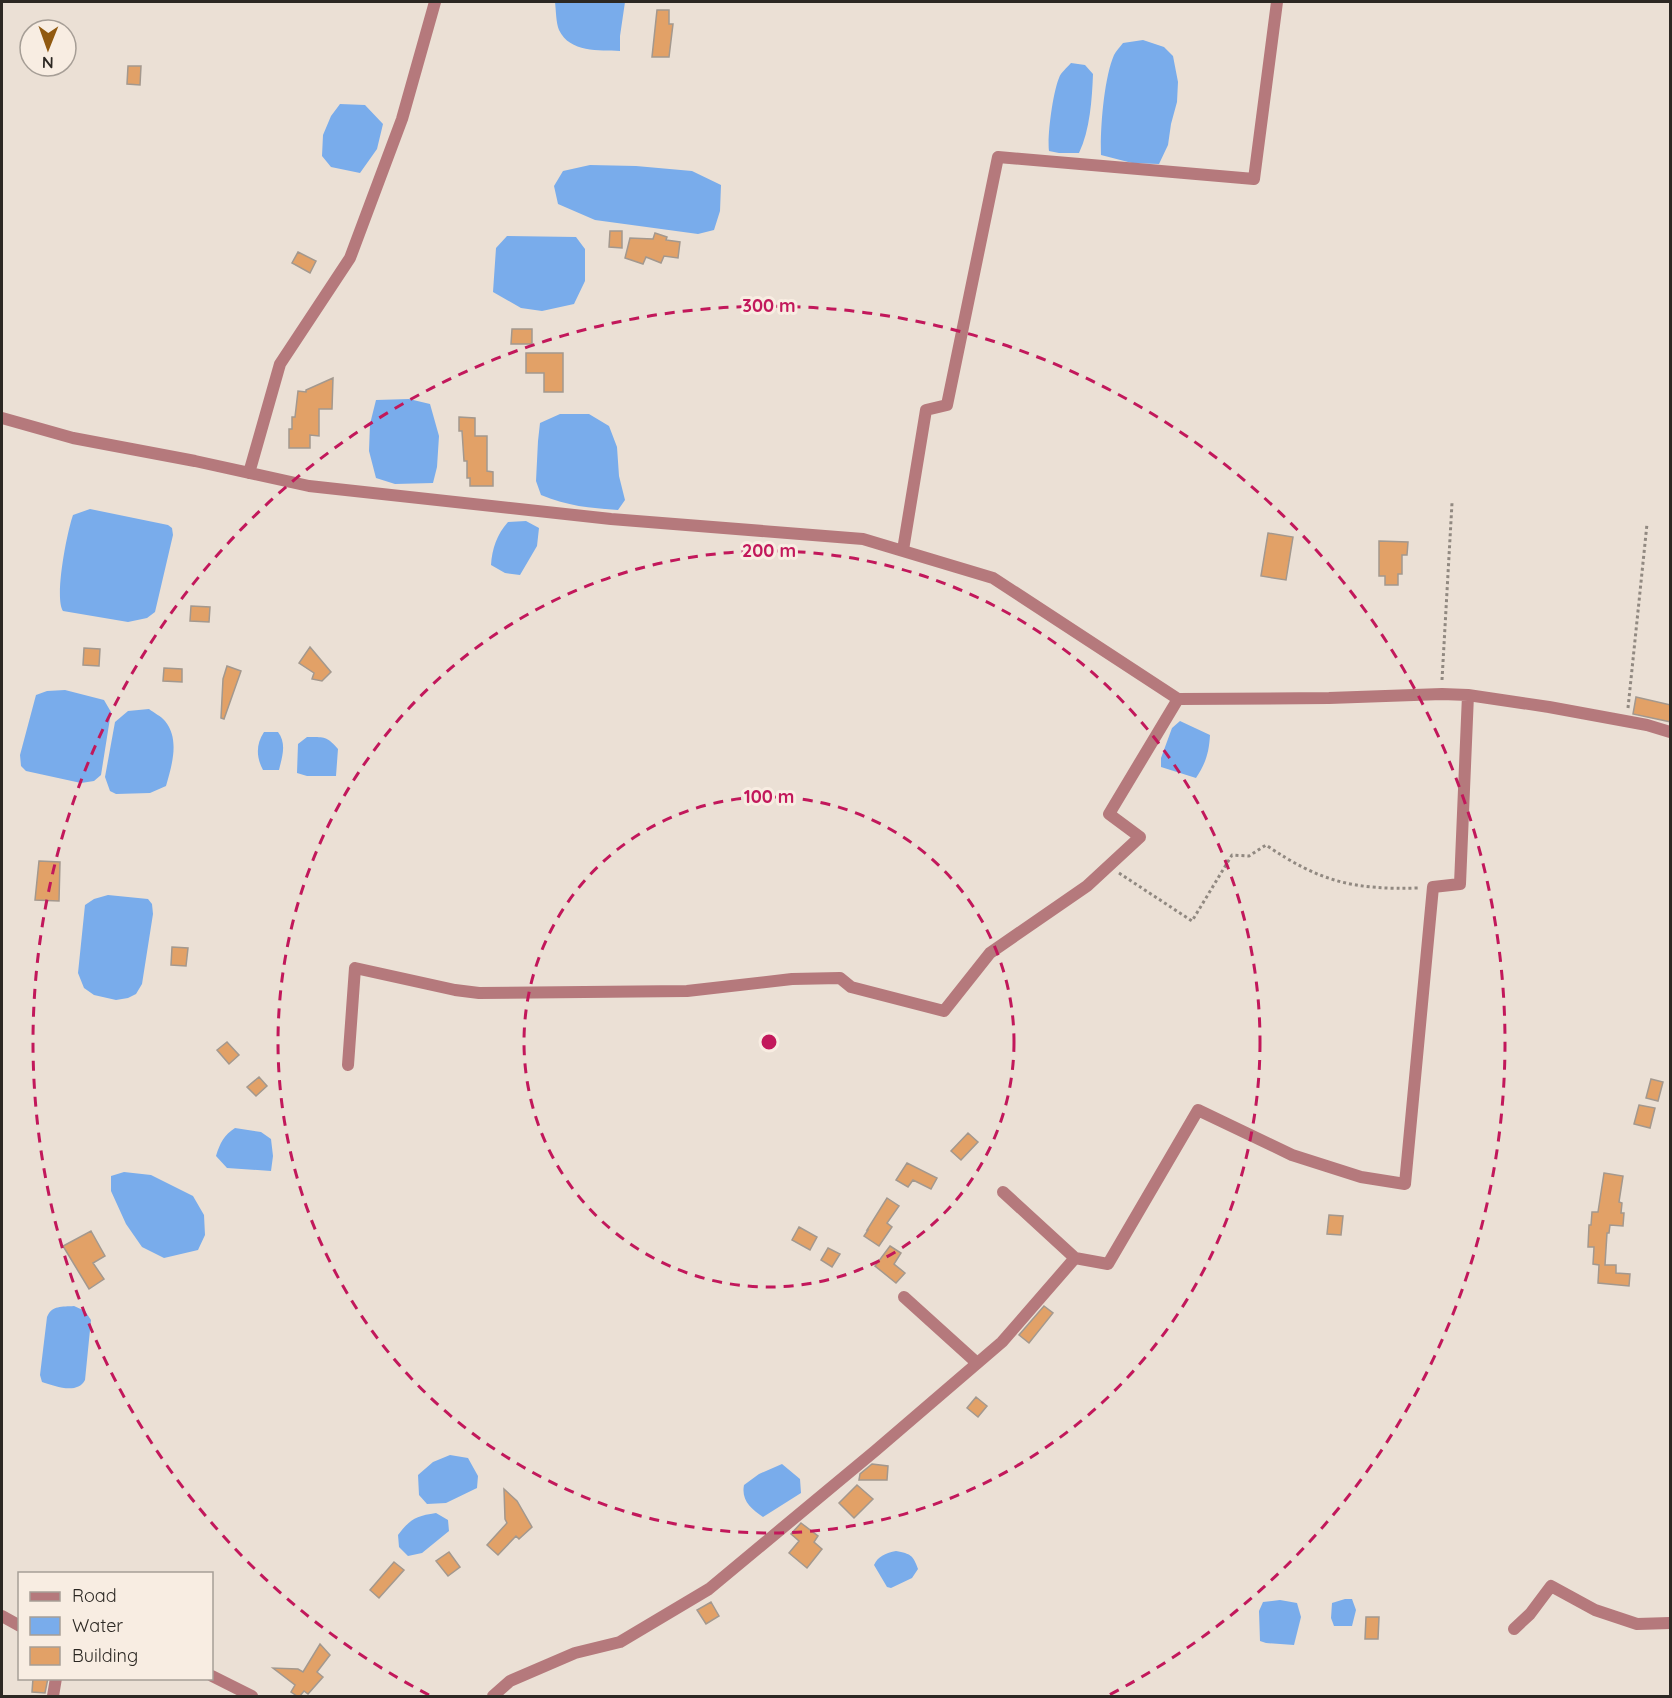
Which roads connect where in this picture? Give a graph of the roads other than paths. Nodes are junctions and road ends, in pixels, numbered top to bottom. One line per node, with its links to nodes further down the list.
1 (435, 2): 4 (street)
2 (1277, 2): 5 (street)
3 (2, 418): 4 (street)
4 (249, 473): 5 (street)
5 (903, 550): 7 (street)
6 (1468, 696): 7 (street); 8 (street); 11 (street)
7 (1178, 699): 9 (street)
8 (1671, 732)
9 (348, 1065)
10 (1003, 1192): 11 (street)
11 (1075, 1258): 13 (street)
12 (904, 1297): 13 (street)
13 (977, 1363): 22 (street)
14 (2, 1616): 16 (street)
15 (1671, 1623): 17 (street)
16 (18, 1625)
17 (1514, 1629)
18 (213, 1676): 21 (street)
19 (56, 1680): 20 (street)
20 (53, 1696)
21 (252, 1696)
22 (493, 1696)

